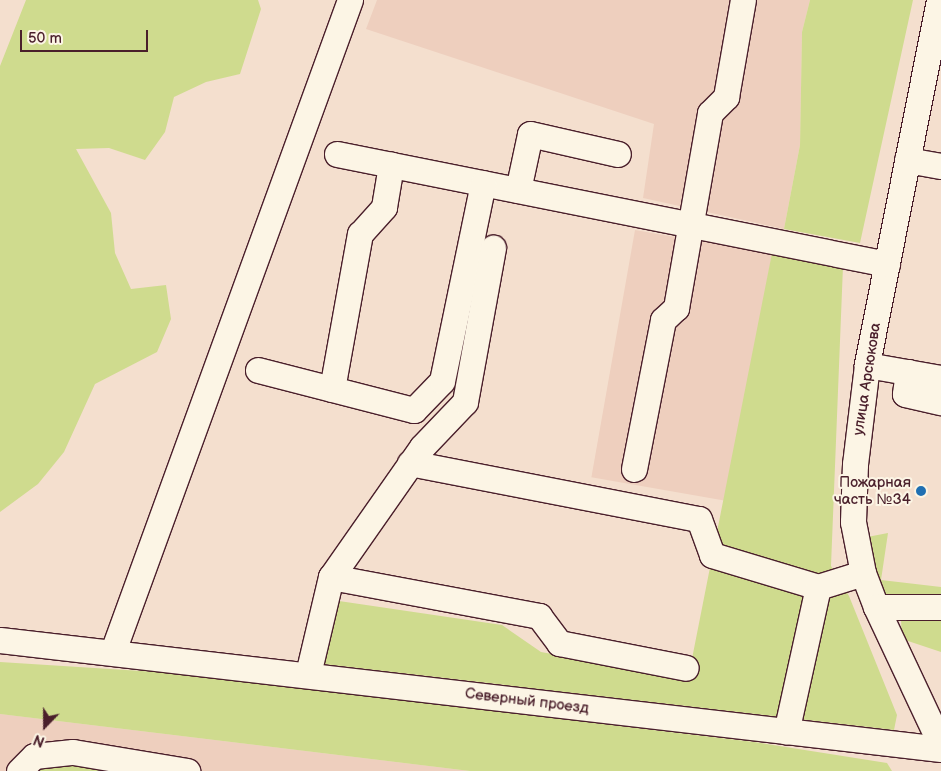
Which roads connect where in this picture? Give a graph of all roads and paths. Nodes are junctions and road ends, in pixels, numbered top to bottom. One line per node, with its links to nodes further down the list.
1 (350, 0): 30 (street)
2 (743, 0): 13 (street)
3 (939, 0): 4 (street, улица Арсюкова)
4 (937, 28): 5 (street, улица Арсюкова)
5 (931, 88): 8 (street, улица Арсюкова)
6 (337, 154): 9 (street)
7 (618, 154): 12 (street)
8 (907, 160): 10 (street); 15 (street, улица Арсюкова)
9 (391, 165): 11 (street); 20 (street)
10 (941, 166)
11 (482, 183): 12 (street); 20 (street)
12 (518, 190): 13 (street)
13 (691, 225): 15 (street); 23 (street)
14 (493, 248): 22 (street)
15 (887, 264): 16 (street, улица Арсюкова)
16 (868, 365): 18 (street); 24 (street, улица Арсюкова)
17 (258, 370): 20 (street)
18 (908, 372): 19 (street); 21 (street)
19 (941, 378)
20 (332, 389)
21 (941, 402)
22 (410, 463): 25 (street); 26 (street)
23 (634, 469)
24 (863, 573): 26 (street); 28 (street, улица Арсюкова)
25 (331, 577): 31 (street); 32 (street)
26 (818, 586): 33 (street)
27 (941, 607): 28 (street)
28 (876, 608): 34 (street, улица Арсюкова)
29 (0, 640): 30 (street, Северный проезд)
30 (113, 651): 32 (street, Северный проезд)
31 (686, 668)
32 (308, 674): 33 (street, Северный проезд)
33 (786, 732): 35 (street, Северный проезд)
34 (941, 745)
35 (941, 750)
36 (19, 771): 37 (street)
37 (187, 771)

